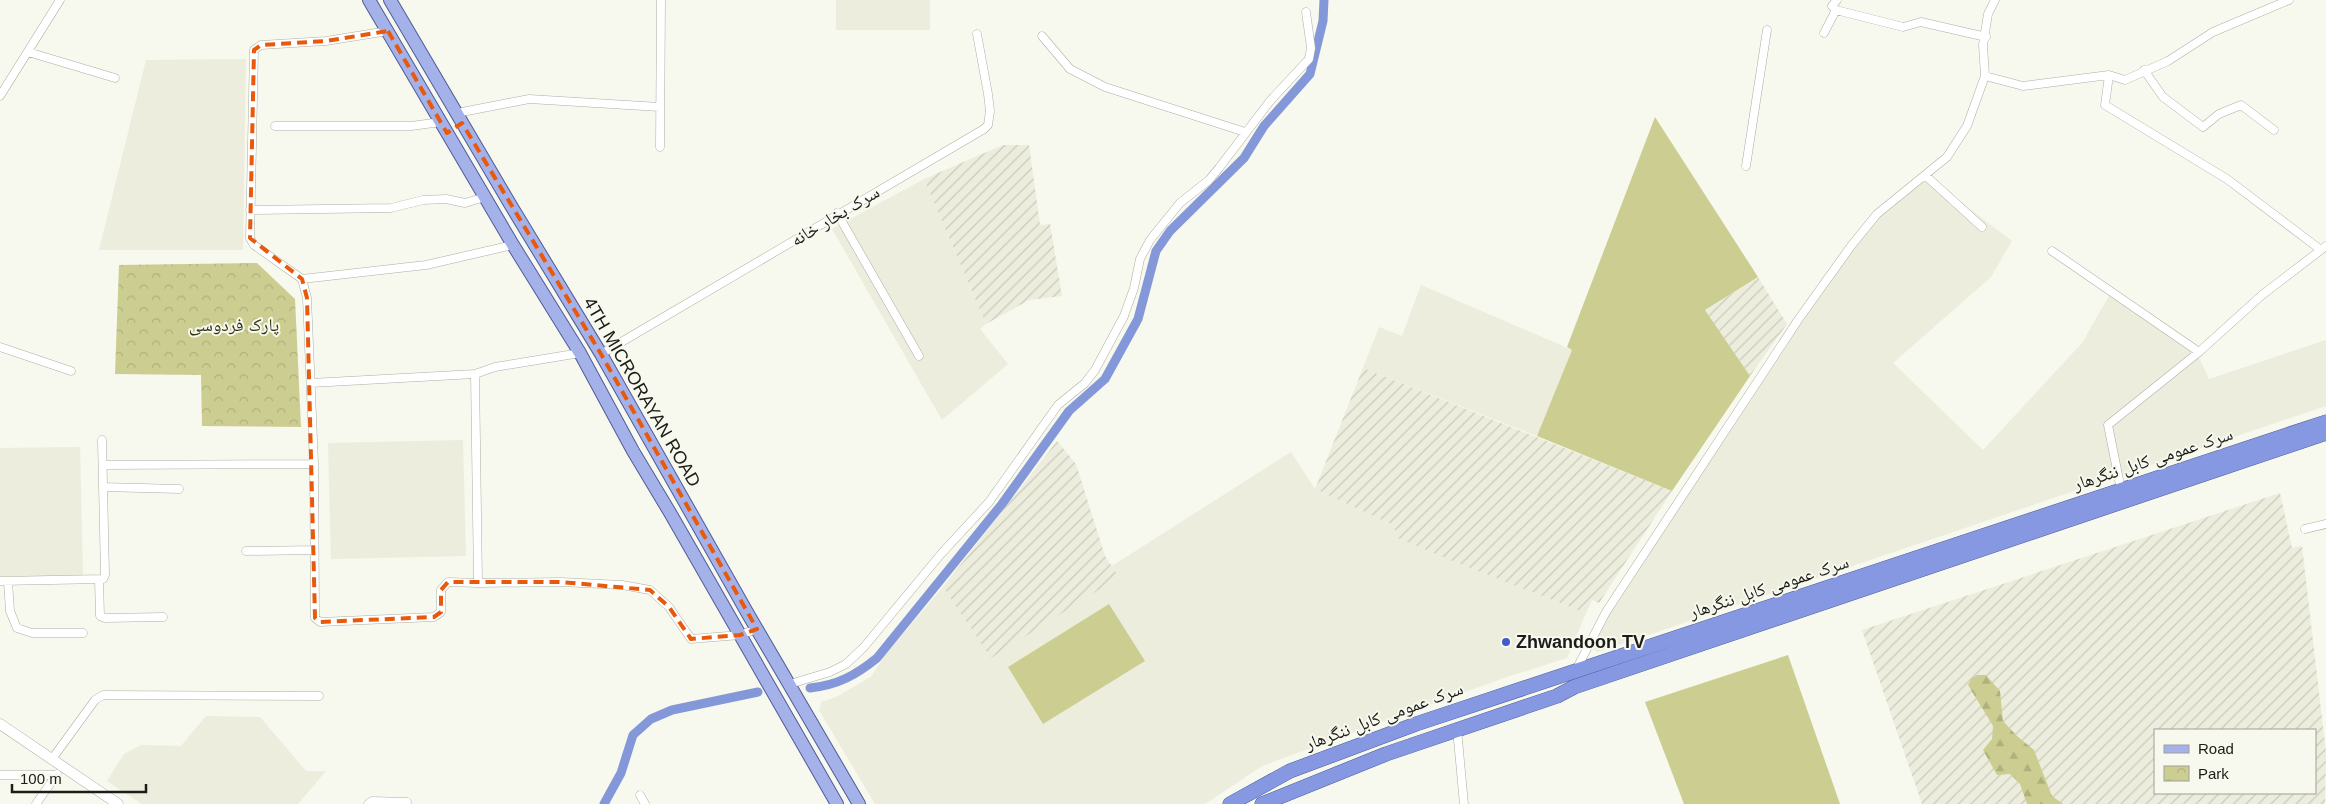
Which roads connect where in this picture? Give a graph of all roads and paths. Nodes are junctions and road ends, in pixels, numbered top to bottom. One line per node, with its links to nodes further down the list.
1 (60, 0): 16 (street)
2 (370, 0): 11 (main road, 4TH MICRORAYAN ROAD)
3 (390, 0): 23 (main road, 4TH MICRORAYAN ROAD)
4 (661, 0): 22 (street)
5 (1837, 0): 8 (street)
6 (1995, 0): 15 (street)
7 (2289, 0): 17 (street)
8 (1836, 10): 12 (street); 15 (street)
9 (1306, 12): 27 (street)
10 (1766, 30): 29 (street)
11 (388, 31): 25 (main road, 4TH MICRORAYAN ROAD); 32 (street)
12 (1824, 33)
13 (977, 34): 33 (street, سرک بخار خانه)
14 (1042, 36): 27 (street)
15 (1986, 37): 19 (street)
16 (28, 52): 20 (street); 21 (street)
17 (2144, 70): 18 (street); 26 (street)
18 (2109, 75): 19 (street); 36 (street)
19 (1985, 76): 30 (street)
20 (115, 78)
21 (0, 96)
22 (660, 107): 23 (street); 28 (street)
23 (460, 118): 25 (main road); 42 (main road, 4TH MICRORAYAN ROAD)
24 (275, 126): 25 (street)
25 (444, 128): 31 (main road, 4TH MICRORAYAN ROAD)
26 (2274, 130)
27 (1245, 132): 67 (street)
28 (660, 147)
29 (1746, 166)
30 (1925, 175): 34 (street); 66 (street)
31 (486, 197): 32 (street); 35 (main road, 4TH MICRORAYAN ROAD)
32 (250, 210): 38 (street)
33 (837, 213): 42 (street, سرک بخار خانه); 43 (street)
34 (1982, 226)
35 (513, 246): 38 (street); 41 (main road, 4TH MICRORAYAN ROAD)
36 (2324, 248): 40 (street)
37 (2052, 251): 40 (street)
38 (302, 279): 46 (street)
39 (0, 347): 44 (street)
40 (2199, 352): 54 (street)
41 (580, 353): 45 (street); 65 (main road, 4TH MICRORAYAN ROAD)
42 (601, 354): 63 (main road, 4TH MICRORAYAN ROAD)
43 (919, 356)
44 (71, 371)
45 (475, 374): 46 (street); 61 (street)
46 (311, 383): 50 (street)
47 (2326, 422): 54 (highway, سرک عمومی کابل ننگرهار)
48 (2326, 433): 68 (highway, سرک عمومی کابل ننگرهار)
49 (102, 440): 51 (street)
50 (314, 464): 51 (street); 57 (street)
51 (103, 465): 52 (street)
52 (103, 487): 53 (street); 59 (street)
53 (180, 488)
54 (2121, 490): 66 (highway, سرک عمومی کابل ننگرهار)
55 (2326, 524): 56 (street)
56 (2306, 529)
57 (314, 550): 58 (street); 61 (street)
58 (246, 552)
59 (99, 580): 60 (street); 62 (street)
60 (4, 581): 64 (street)
61 (478, 582): 65 (street)
62 (163, 617)
63 (757, 628): 65 (street); 67 (main road, 4TH MICRORAYAN ROAD)
64 (83, 633)
65 (740, 635): 82 (main road, 4TH MICRORAYAN ROAD)
66 (1575, 671): 68 (street); 84 (highway, سرک عمومی کابل ننگرهار)
67 (790, 684): 83 (main road, 4TH MICRORAYAN ROAD)
68 (1574, 687): 71 (highway, سرک عمومی کابل ننگرهار)
69 (319, 696): 72 (street)
70 (0, 724): 72 (street)
71 (1457, 729): 85 (highway, سرک عمومی کابل ننگرهار); 86 (street)
72 (52, 759): 73 (street)
73 (64, 767): 75 (street); 79 (street)
74 (0, 775): 75 (street)
75 (55, 775): 78 (street)
76 (640, 795): 81 (street)
77 (407, 802): 80 (street)
78 (36, 804)
79 (118, 804)
80 (368, 804)
81 (644, 804)
82 (837, 804)
83 (859, 804)
84 (1230, 804)
85 (1262, 804)
86 (1464, 804)

